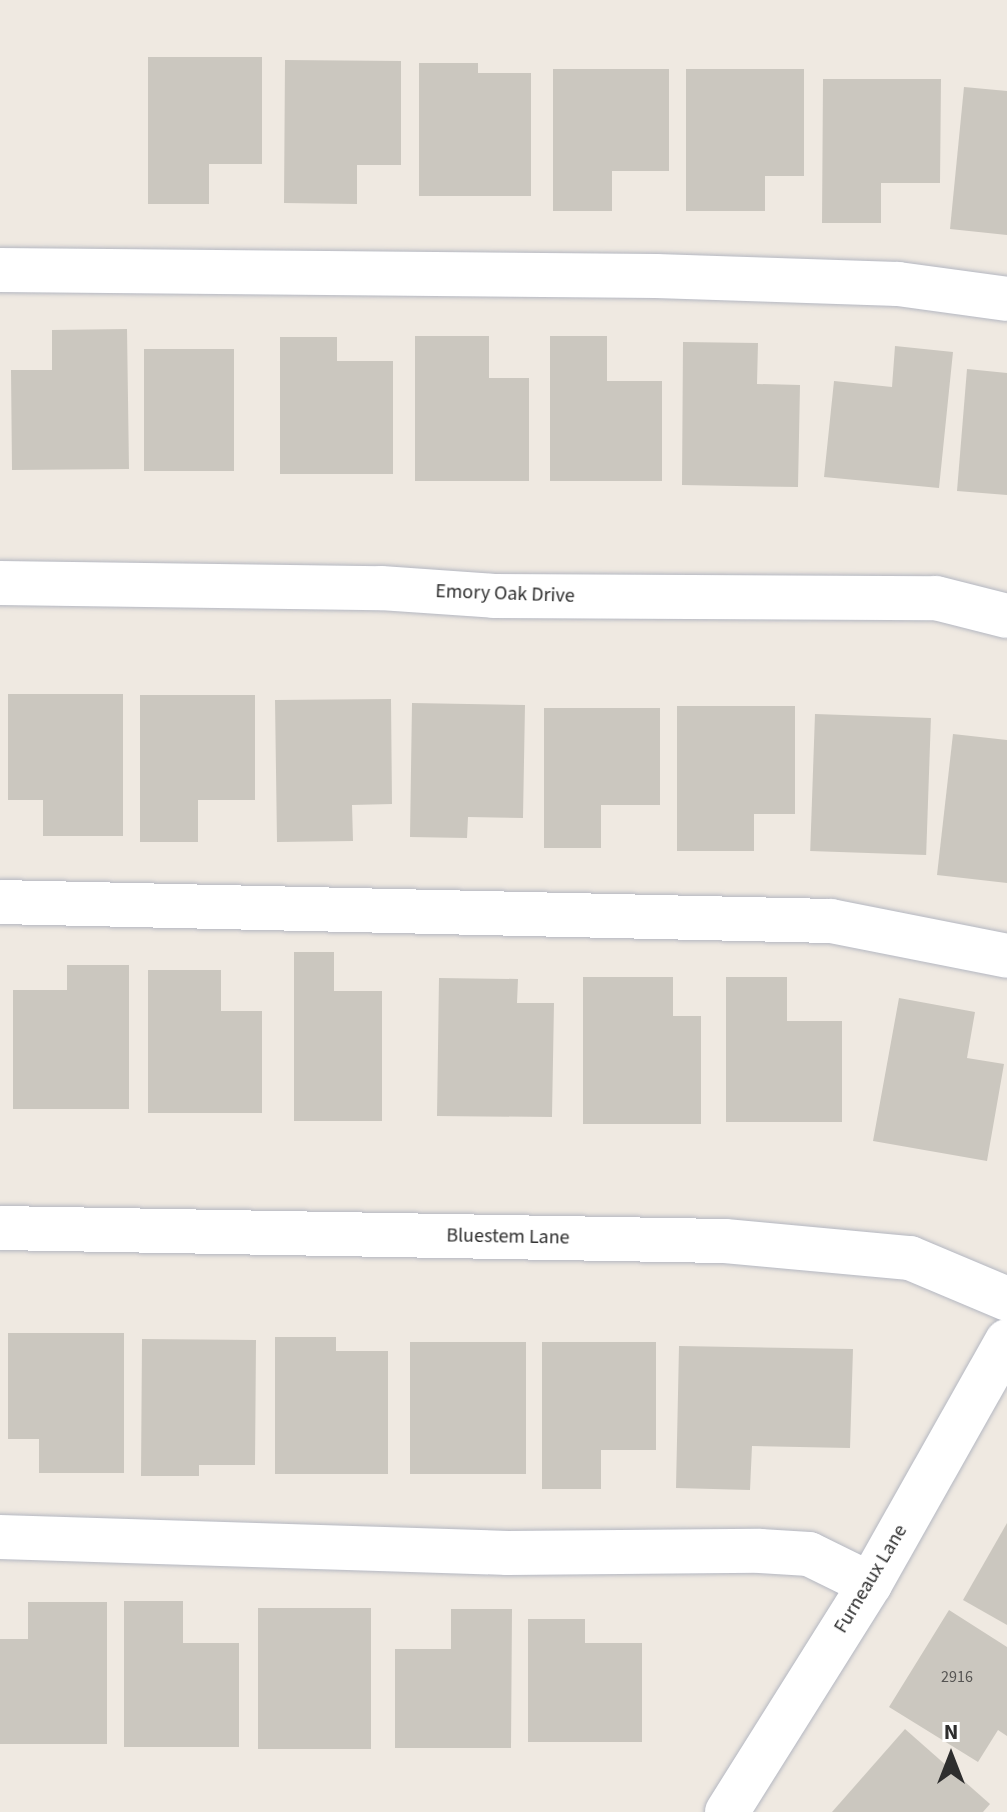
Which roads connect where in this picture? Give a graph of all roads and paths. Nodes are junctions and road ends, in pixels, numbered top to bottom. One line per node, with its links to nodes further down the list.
1 (0, 270): 2 (street)
2 (1007, 299)
3 (0, 583): 4 (street, Emory Oak Drive)
4 (1007, 616)
5 (0, 902): 6 (street)
6 (1007, 956)
7 (0, 1228): 8 (street, Bluestem Lane)
8 (1007, 1299)
9 (1007, 1341): 11 (street, Furneaux Lane)
10 (0, 1537): 11 (street)
11 (870, 1584): 12 (street, Furneaux Lane)
12 (727, 1812)

